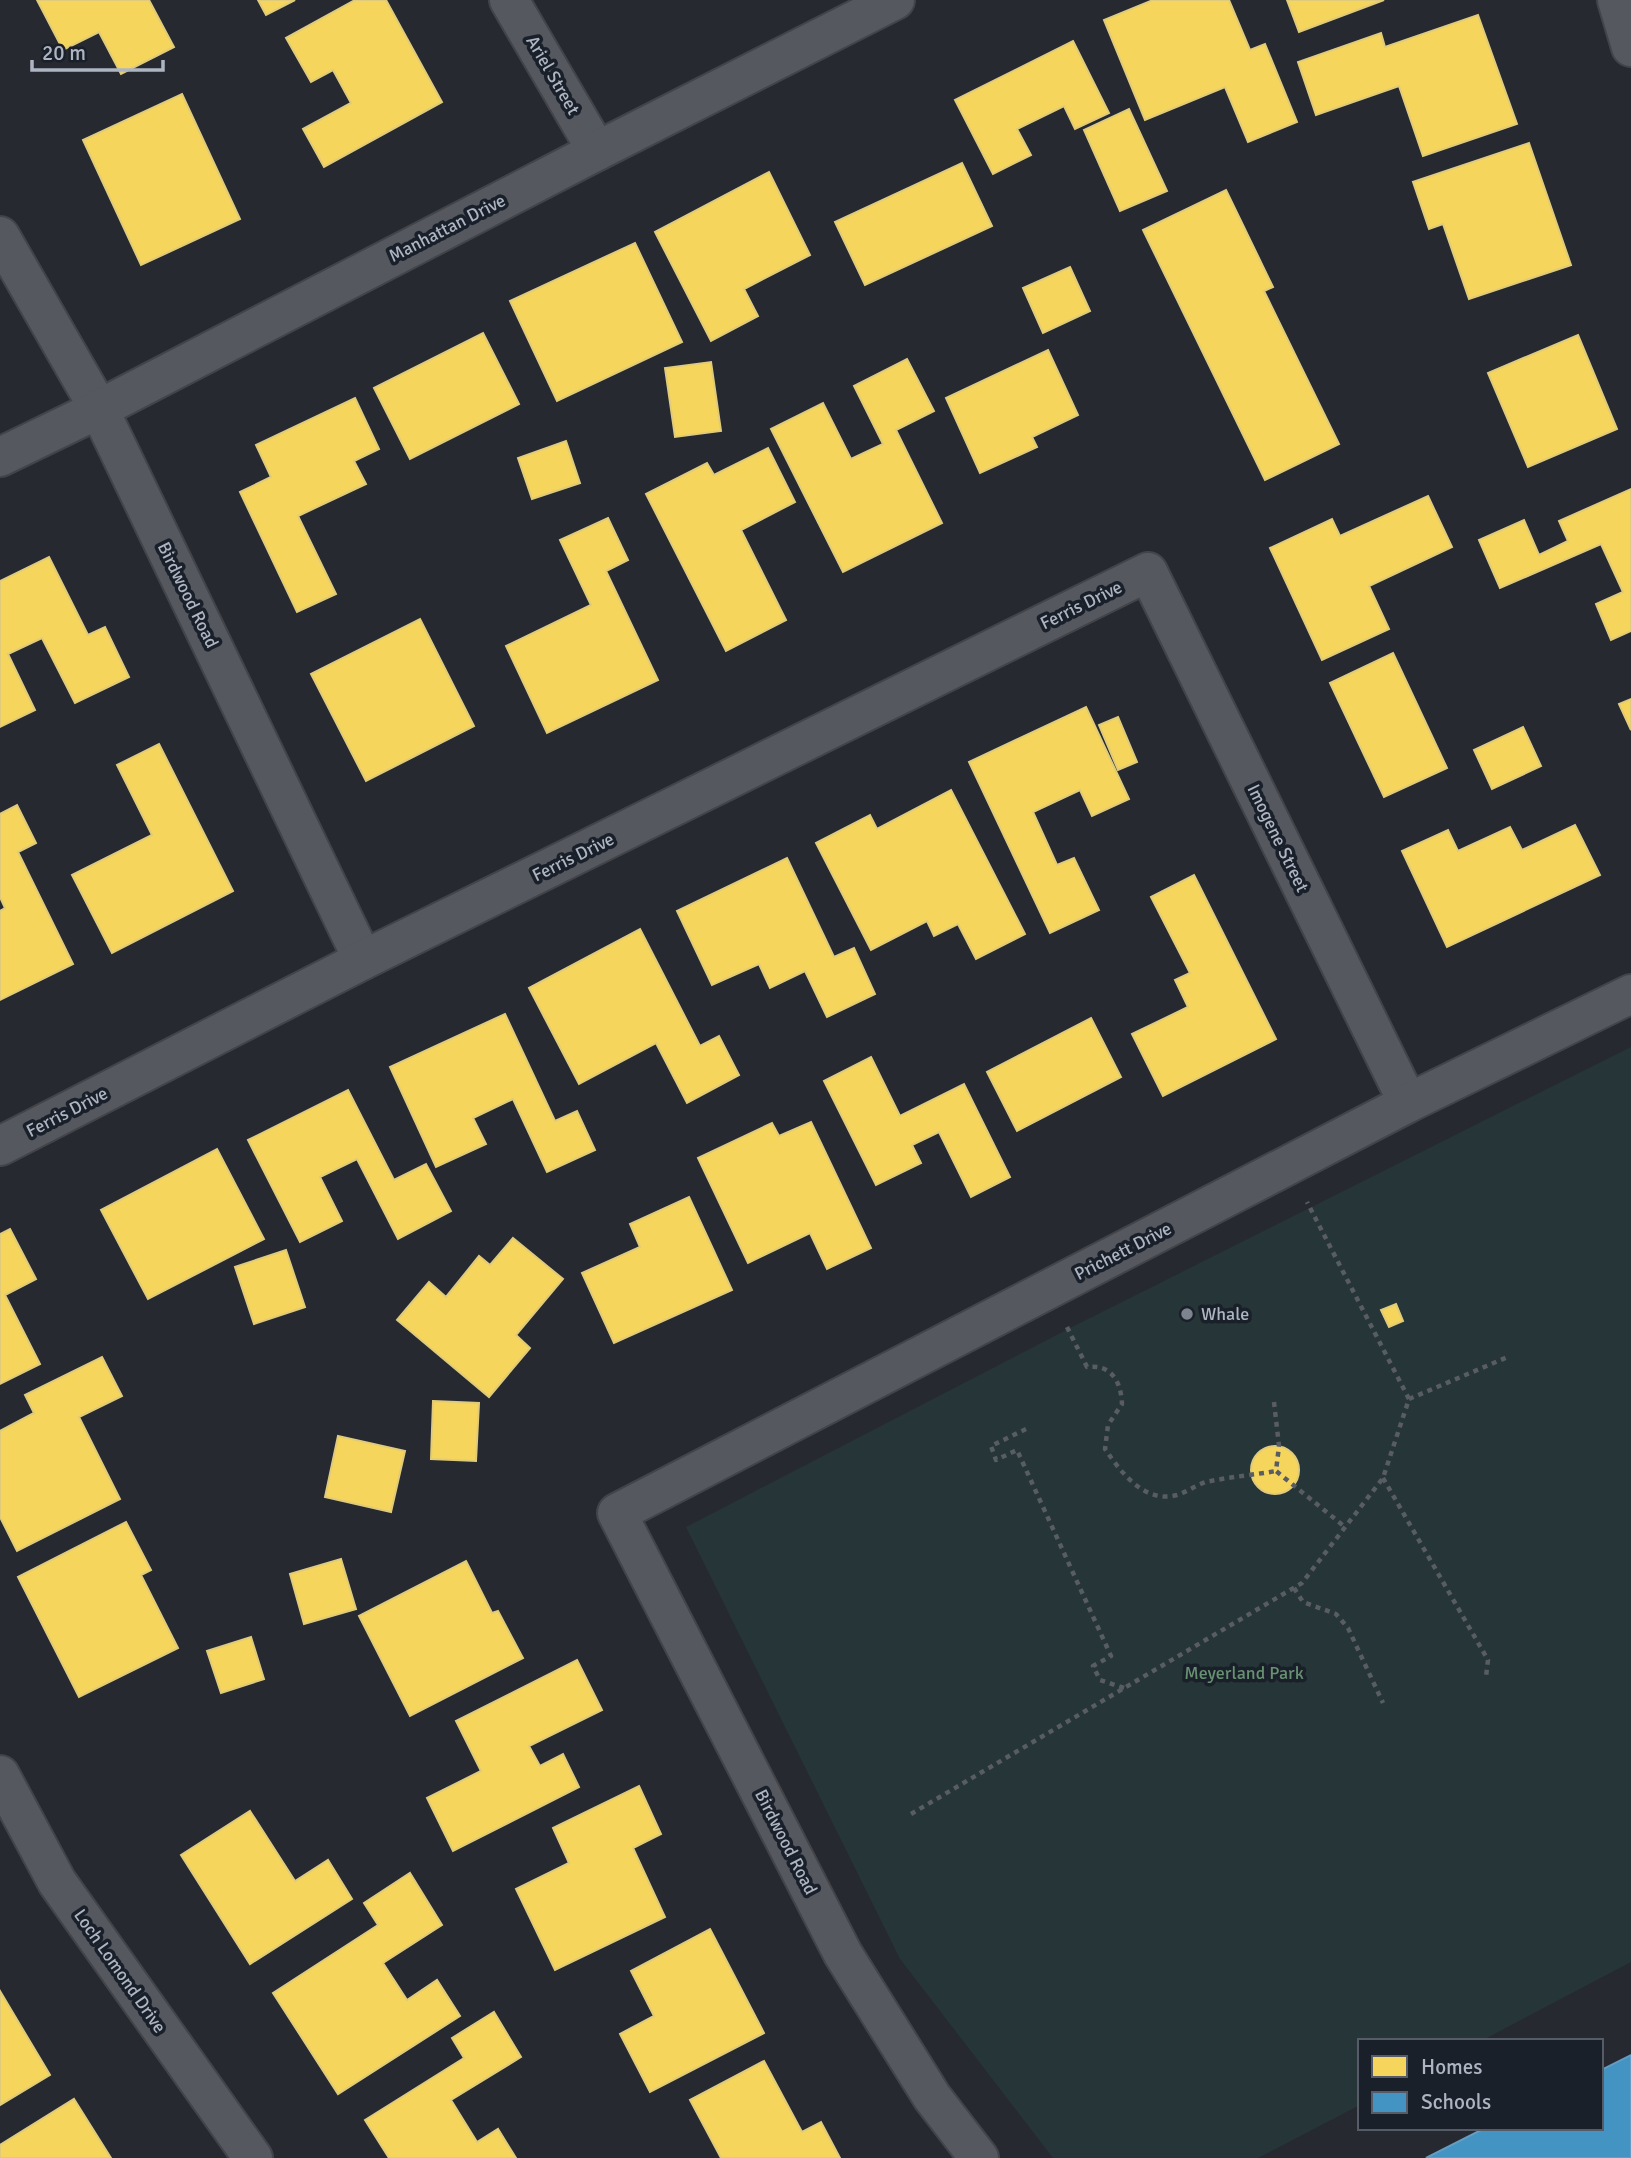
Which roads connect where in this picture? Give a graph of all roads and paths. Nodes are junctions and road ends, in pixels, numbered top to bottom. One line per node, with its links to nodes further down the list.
1 (509, 0): 5 (street, Ariel Street)
2 (895, 0): 5 (street, Manhattan Drive)
3 (1617, 0): 4 (street)
4 (1631, 47)
5 (597, 151): 7 (street, Manhattan Drive)
6 (0, 236): 7 (street, Birdwood Road)
7 (99, 409): 8 (street, Manhattan Drive); 10 (street, Birdwood Road)
8 (0, 457)
9 (1149, 572): 10 (street, Ferris Drive); 12 (street, Imogene Street)
10 (363, 960): 13 (street, Ferris Drive)
11 (1631, 994): 12 (street, Prichett Drive)
12 (1408, 1104): 14 (street, Prichett Drive)
13 (0, 1146)
14 (1288, 1166): 17 (path); 22 (street, Prichett Drive)
15 (1510, 1356): 17 (path)
16 (1087, 1367): 20 (path)
17 (1409, 1399): 21 (path)
18 (1273, 1402): 20 (path)
19 (1026, 1429): 26 (path)
20 (1276, 1471): 23 (path)
21 (1383, 1478): 23 (path); 25 (path)
22 (617, 1513): 31 (street, Birdwood Road)
23 (1345, 1527): 24 (path)
24 (1294, 1588): 26 (path); 27 (path)
25 (1486, 1677)
26 (1124, 1688): 29 (path)
27 (1383, 1703)
28 (0, 1775): 30 (street, Loch Lomond Drive)
29 (911, 1814)
30 (253, 2158)
31 (979, 2158)

